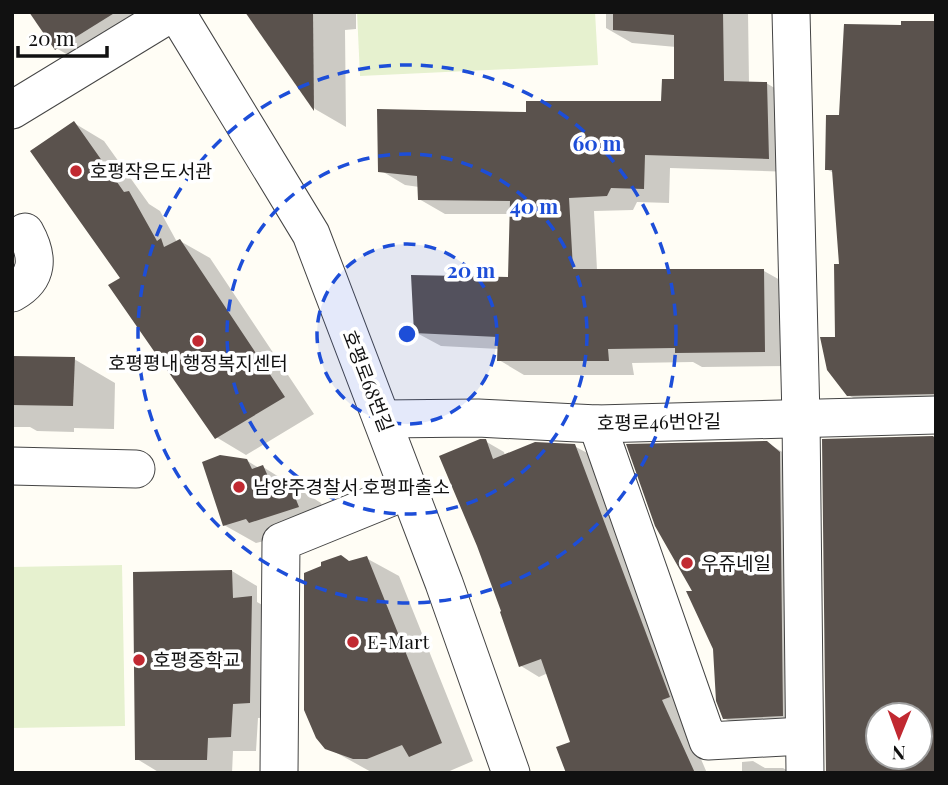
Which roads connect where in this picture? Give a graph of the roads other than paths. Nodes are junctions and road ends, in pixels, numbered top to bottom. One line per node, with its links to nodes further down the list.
1 (174, 12): 3 (street); 8 (street, 호평로68번길)
2 (792, 12): 7 (street)
3 (12, 110)
4 (25, 232): 5 (street)
5 (12, 293)
6 (936, 415): 7 (street, 호평로46번안길)
7 (801, 418): 9 (street, 호평로46번안길); 13 (street)
8 (382, 419): 9 (street, 호평로46번안길); 12 (street, 호평로68번길)
9 (597, 425): 13 (street)
10 (12, 466): 11 (street)
11 (136, 469)
12 (409, 490): 14 (street); 15 (street, 호평로68번길)
13 (803, 737): 16 (street)
14 (279, 773)
15 (511, 773)
16 (805, 773)

